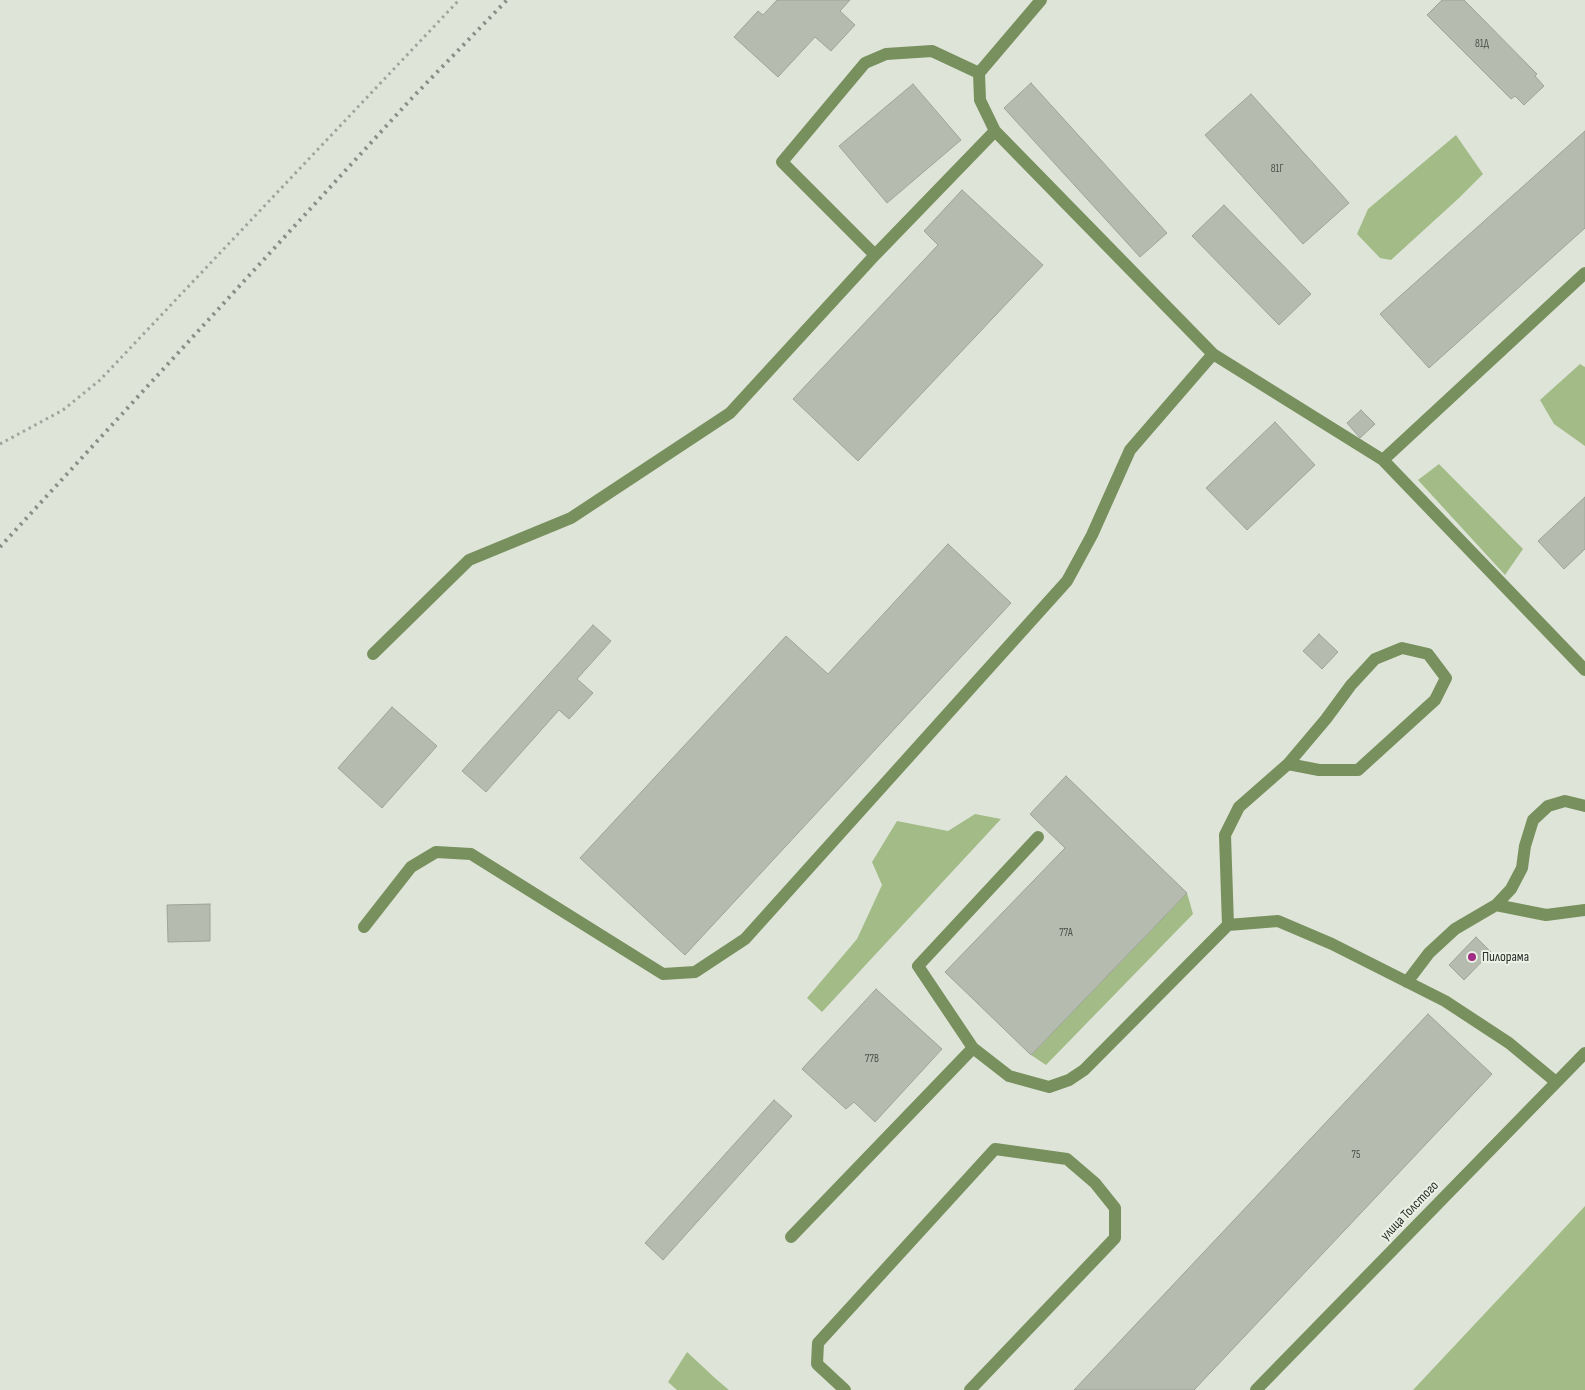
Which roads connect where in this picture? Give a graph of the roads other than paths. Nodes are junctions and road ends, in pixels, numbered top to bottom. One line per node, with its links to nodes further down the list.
1 (1041, 0): 2 (street)
2 (979, 73): 3 (street); 4 (street)
3 (995, 130): 4 (street); 6 (street)
4 (875, 255): 8 (street)
5 (1585, 273): 7 (street)
6 (1213, 354): 7 (street); 16 (street)
7 (1383, 460): 9 (street)
8 (373, 654)
9 (1585, 670)
10 (1288, 764): 10 (street); 15 (street)
11 (1585, 806): 13 (street)
12 (1038, 837): 18 (street)
13 (1496, 905): 14 (street); 17 (street)
14 (1585, 910)
15 (1228, 925): 17 (street); 18 (street)
16 (364, 927)
17 (1408, 982): 20 (street)
18 (973, 1048): 21 (street)
19 (1585, 1053): 20 (street, улица Толстого)
20 (1556, 1082): 24 (street, улица Толстого)
21 (791, 1237)
22 (845, 1390): 23 (street)
23 (970, 1390)
24 (1256, 1390)

